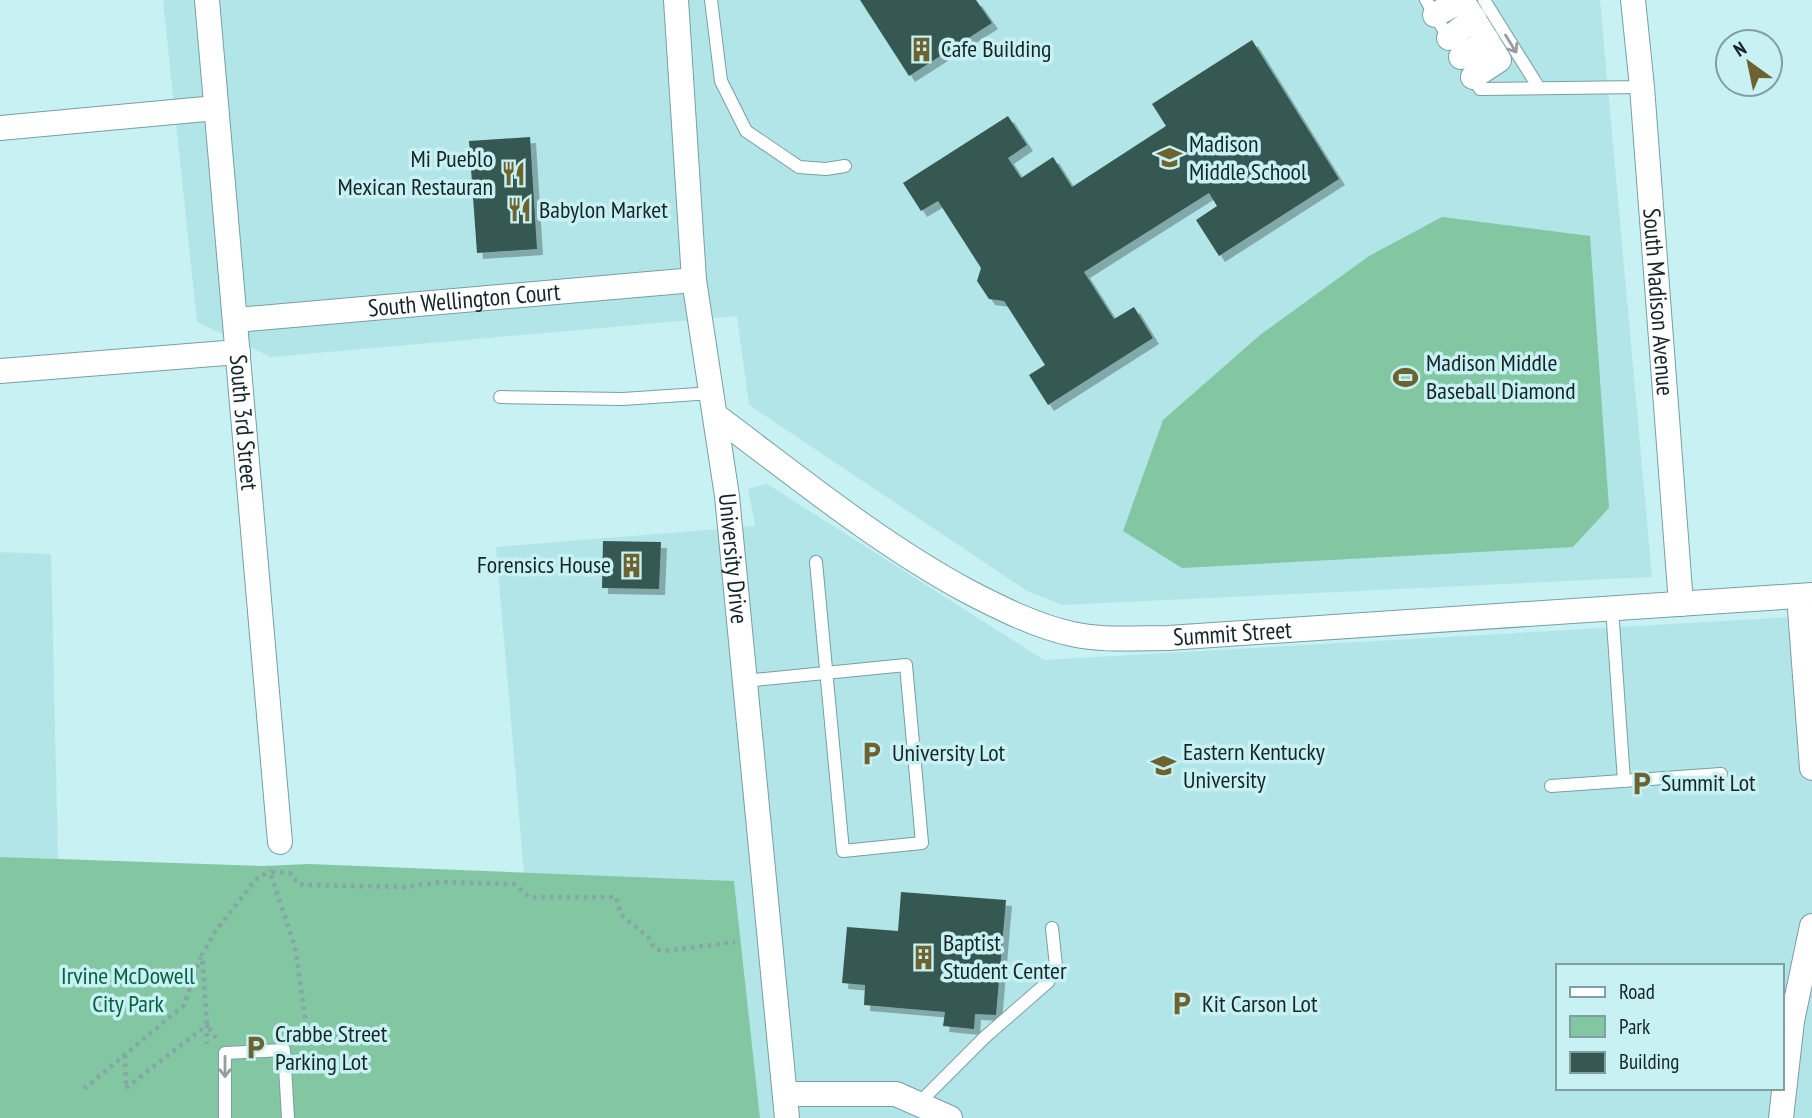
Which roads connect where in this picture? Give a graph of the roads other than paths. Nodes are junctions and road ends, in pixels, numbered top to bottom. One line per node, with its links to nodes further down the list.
1 (207, 0): 9 (street, South 3rd Street)
2 (676, 0): 12 (street, University Drive)
3 (711, 0): 11 (lane)
4 (1633, 0): 7 (street, South Madison Avenue)
5 (1476, 18): 6 (street); 6 (street); 8 (lane, one-way to 8)
6 (1447, 33): 8 (lane)
7 (1642, 87): 8 (lane); 20 (street, South Madison Avenue)
8 (1539, 88)
9 (216, 108): 10 (street); 13 (street, South 3rd Street)
10 (0, 128)
11 (845, 166)
12 (694, 280): 13 (street, South Wellington Court); 17 (street, University Drive)
13 (236, 320): 14 (street, South 3rd Street)
14 (238, 352): 15 (street); 28 (street, South 3rd Street)
15 (0, 370)
16 (500, 397): 17 (lane)
17 (714, 405): 21 (street, Summit Street); 23 (street, University Drive)
18 (816, 562): 22 (lane)
19 (1806, 596): 20 (street, Summit Street); 24 (street)
20 (1681, 604): 21 (street, Summit Street)
21 (1612, 608): 26 (lane)
22 (827, 673): 22 (lane); 23 (lane)
23 (744, 681): 32 (street, University Drive)
24 (1812, 768)
25 (1721, 774): 26 (lane)
26 (1624, 781): 27 (lane)
27 (1550, 786)
28 (280, 842)
29 (1052, 928): 31 (lane)
30 (1811, 939): 36 (street)
31 (918, 1104): 32 (street); 35 (street)
32 (786, 1106)
33 (225, 1118): 34 (lane, one-way to 33)
34 (288, 1118)
35 (950, 1118)
36 (1781, 1118)

